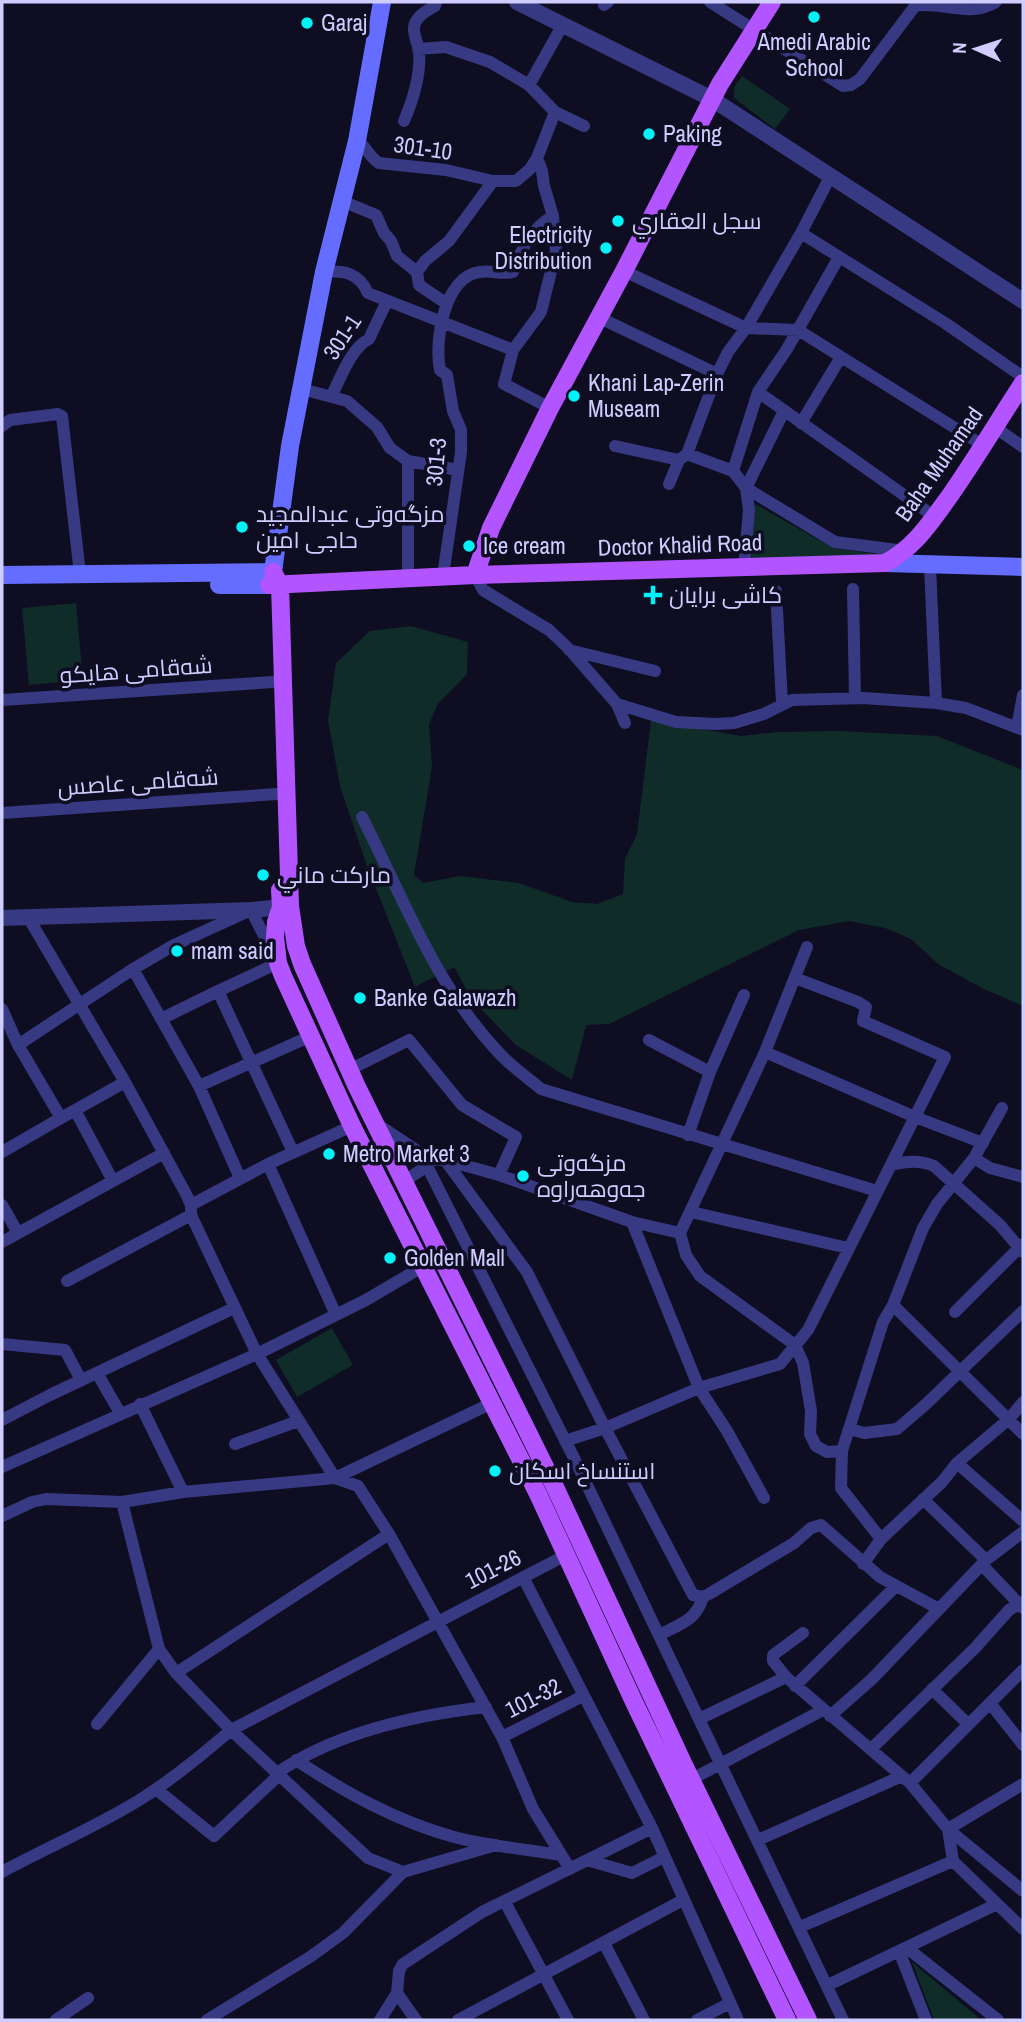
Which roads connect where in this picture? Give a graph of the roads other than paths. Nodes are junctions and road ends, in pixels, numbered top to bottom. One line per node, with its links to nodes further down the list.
1 (382, 2): 15 (main road)
2 (436, 2): 9 (street)
3 (517, 2): 7 (street)
4 (710, 2): 8 (street)
5 (772, 2): 8 (main road)
6 (996, 2): 8 (street)
7 (562, 26): 10 (street); 11 (street)
8 (754, 31): 11 (main road)
9 (418, 49): 10 (street); 13 (street)
10 (529, 85): 12 (street)
11 (712, 99): 17 (street); 23 (main road)
12 (555, 112): 14 (street); 16 (street)
13 (404, 121)
14 (584, 126)
15 (357, 141): 18 (street, 301-10); 19 (main road)
16 (537, 158): 18 (street); 20 (street)
17 (831, 175): 21 (street); 27 (street)
18 (493, 181): 25 (street)
19 (342, 201): 24 (main road); 25 (street)
20 (553, 216): 28 (street, 301-3); 33 (street)
21 (801, 233): 22 (street); 31 (street)
22 (839, 257): 32 (street); 36 (street)
23 (624, 271): 29 (main road); 31 (street)
24 (324, 272): 26 (street); 37 (main road)
25 (417, 272): 28 (street)
26 (387, 301): 30 (street); 39 (street, 301-1)
27 (1023, 301)
28 (447, 304): 30 (street, 301-3)
29 (598, 317): 35 (street); 40 (main road)
30 (441, 323): 33 (street); 50 (street, 301-3)
31 (746, 328): 32 (street); 35 (street)
32 (798, 330): 34 (street); 38 (street)
33 (513, 350): 40 (street)
34 (841, 357): 42 (street); 46 (street)
35 (717, 374): 48 (street)
36 (1022, 385): 44 (main road, Baha Muhamad)
37 (302, 389): 39 (street); 65 (main road)
38 (758, 392): 41 (street); 51 (street)
39 (332, 395): 49 (street)
40 (550, 408): 62 (main road)
41 (784, 411): 42 (street); 53 (street)
42 (801, 423): 54 (street)
43 (2, 426): 63 (street)
44 (996, 428): 46 (main road, Baha Muhamad); 47 (street)
45 (615, 446): 48 (street)
46 (984, 446): 54 (main road, Baha Muhamad)
47 (1023, 447)
48 (683, 457): 51 (street); 52 (street)
49 (408, 461): 50 (street); 61 (street)
50 (458, 470): 60 (street, 301-3)
51 (733, 471): 53 (street)
52 (670, 484)
53 (746, 488): 55 (street); 59 (street)
54 (935, 517): 55 (main road, Baha Muhamad)
55 (905, 551): 56 (main road, Baha Muhamad)
56 (885, 563): 57 (main road); 59 (main road, Doctor Khalid Road)
57 (930, 566): 58 (main road); 75 (street)
58 (1023, 567)
59 (744, 568): 62 (main road, Doctor Khalid Road)
60 (444, 569): 61 (main road); 62 (main road)
61 (408, 570): 65 (main road)
62 (476, 572): 65 (main road); 69 (street)
63 (80, 574): 64 (main road); 65 (main road)
64 (2, 575)
65 (274, 580): 66 (main road); 71 (main road); 83 (main road)
66 (2, 587)
67 (853, 589): 73 (street)
68 (776, 591): 77 (street)
69 (569, 649): 70 (street); 76 (street)
70 (655, 671)
71 (273, 682): 74 (street, شه‌قامی هایكو); 80 (main road)
72 (1023, 695): 79 (street)
73 (855, 698): 75 (street); 77 (street)
74 (2, 700)
75 (936, 703): 79 (street)
76 (617, 704): 77 (street); 78 (street)
77 (782, 704)
78 (625, 723)
79 (1020, 729)
80 (276, 794): 81 (street, شه‌قامی عاصس); 83 (main road)
81 (2, 813)
82 (362, 817): 112 (street)
83 (286, 907): 84 (street); 88 (main road); 89 (main road)
84 (251, 910): 85 (street); 89 (street); 90 (street)
85 (28, 917): 86 (street); 94 (street)
86 (2, 918)
87 (807, 947): 91 (street)
88 (299, 954): 89 (main road); 102 (main road)
89 (278, 963): 92 (street); 97 (main road)
90 (133, 969): 94 (street); 96 (street)
91 (795, 978): 100 (street); 108 (street)
92 (218, 991): 96 (street); 101 (street)
93 (744, 995): 103 (street)
94 (80, 1006): 99 (street); 104 (street)
95 (2, 1009): 99 (street)
96 (160, 1019): 105 (street)
97 (311, 1036): 101 (street); 111 (main road)
98 (649, 1040): 103 (street)
99 (18, 1045): 109 (street)
100 (765, 1052): 108 (street); 114 (street)
101 (252, 1062): 105 (street); 116 (street)
102 (349, 1070): 110 (main road); 123 (street)
103 (709, 1072): 112 (street)
104 (125, 1082): 107 (street); 117 (street)
105 (199, 1086): 125 (street)
106 (1002, 1108): 113 (street)
107 (75, 1110): 109 (street); 126 (street)
108 (915, 1117): 113 (street); 122 (street)
109 (61, 1118): 115 (street)
110 (373, 1121): 120 (street); 127 (main road)
111 (352, 1126): 116 (street); 139 (main road)
112 (688, 1135): 114 (street)
113 (983, 1143): 118 (street)
114 (722, 1145): 129 (street); 132 (street)
115 (2, 1152)
116 (293, 1152): 121 (street)
117 (164, 1153): 126 (street); 131 (street)
118 (974, 1158): 124 (street); 128 (street)
119 (444, 1160): 120 (street); 123 (street); 160 (street)
120 (429, 1163): 127 (street); 163 (street)
121 (268, 1164): 125 (street); 145 (street)
122 (891, 1164): 128 (street); 129 (street)
123 (499, 1175): 133 (street)
124 (1023, 1177)
125 (240, 1178): 131 (street)
126 (113, 1181): 134 (street)
127 (403, 1182): 172 (main road)
128 (954, 1183): 138 (street); 141 (street)
129 (877, 1191): 137 (street)
130 (2, 1205): 134 (street)
131 (191, 1210): 140 (street); 142 (street)
132 (691, 1212): 135 (street); 137 (street)
133 (632, 1222): 135 (street); 152 (street)
134 (18, 1233): 136 (street)
135 (680, 1233): 147 (street)
136 (2, 1242)
137 (848, 1248): 147 (street)
138 (1022, 1248): 144 (street)
139 (422, 1267): 145 (street); 154 (main road)
140 (68, 1281)
141 (893, 1305): 149 (street); 161 (street)
142 (234, 1308): 148 (street); 150 (street)
143 (1023, 1311): 149 (street)
144 (956, 1312)
145 (336, 1315): 148 (street)
146 (2, 1343): 151 (street)
147 (795, 1345): 152 (street); 165 (street)
148 (257, 1354): 155 (street); 159 (street)
149 (960, 1372): 157 (street); 161 (street)
150 (97, 1373): 151 (street); 156 (street)
151 (81, 1380): 158 (street)
152 (699, 1388): 160 (street); 170 (street)
153 (1023, 1402): 157 (street)
154 (492, 1403): 168 (street); 174 (main road)
155 (140, 1404): 156 (street); 169 (street)
156 (120, 1413): 167 (street)
157 (1009, 1419): 162 (street); 166 (street)
158 (2, 1420)
159 (298, 1421): 164 (street); 168 (street)
160 (605, 1428): 163 (street); 185 (street)
161 (850, 1429): 165 (street)
162 (1023, 1434)
163 (565, 1441): 190 (street)
164 (235, 1444)
165 (842, 1451): 179 (street)
166 (957, 1463): 171 (street); 176 (street)
167 (2, 1467)
168 (335, 1478): 169 (street); 178 (street)
169 (183, 1492): 173 (street)
170 (764, 1498)
171 (923, 1499): 179 (street); 182 (street)
172 (561, 1500): 174 (main road); 211 (main road)
173 (122, 1502): 175 (street); 191 (street)
174 (545, 1510): 180 (main road)
175 (2, 1516)
176 (1023, 1521)
177 (1023, 1532): 182 (street)
178 (389, 1534): 188 (street); 192 (street)
179 (881, 1539): 181 (street)
180 (566, 1555): 183 (street, 101-26); 248 (main road)
181 (863, 1563): 184 (street); 185 (street)
182 (985, 1563): 186 (street); 187 (street)
183 (523, 1577): 188 (street, 101-26); 196 (street)
184 (896, 1586): 187 (street); 194 (street)
185 (703, 1597): 190 (street)
186 (1022, 1605): 195 (street)
187 (939, 1609): 199 (street)
188 (438, 1620): 198 (street); 203 (street, 101-26)
189 (803, 1633): 194 (street)
190 (659, 1635): 200 (street)
191 (159, 1649): 192 (street); 201 (street)
192 (176, 1673): 203 (street)
193 (1021, 1677): 197 (street)
194 (791, 1681): 199 (street); 200 (street)
195 (932, 1689): 202 (street); 206 (street)
196 (583, 1696): 204 (street, 101-32); 214 (street)
197 (990, 1703): 202 (street); 205 (street)
198 (486, 1707): 204 (street); 207 (street)
199 (827, 1713): 206 (street); 208 (street)
200 (699, 1718): 208 (street)
201 (97, 1724)
202 (968, 1724): 210 (street)
203 (231, 1730): 209 (street); 213 (street, 101-26)
204 (502, 1737): 218 (street)
205 (1023, 1745)
206 (872, 1748): 210 (street)
207 (296, 1760): 209 (street); 217 (street)
208 (721, 1764): 211 (street); 216 (street)
209 (278, 1774): 213 (street); 224 (street)
210 (906, 1779): 215 (street); 216 (street)
211 (692, 1780): 249 (main road)
212 (1023, 1784): 215 (street)
213 (156, 1789): 223 (street, 101-26)
214 (652, 1828): 219 (street); 220 (street)
215 (948, 1829): 221 (street); 225 (street)
216 (758, 1840): 229 (street)
217 (496, 1845): 218 (street); 224 (street)
218 (560, 1855): 222 (street)
219 (664, 1857): 220 (street); 226 (street)
220 (587, 1860): 222 (street)
221 (953, 1861): 228 (street); 229 (street)
222 (570, 1869): 227 (street)
223 (2, 1872)
224 (403, 1872): 240 (street)
225 (1023, 1891)
226 (683, 1900): 231 (street); 237 (street)
227 (505, 1902): 233 (street); 235 (street)
228 (998, 1904): 230 (street); 232 (street)
229 (800, 1927): 234 (street)
230 (1023, 1929)
231 (604, 1943): 233 (street); 245 (street)
232 (903, 1949): 234 (street); 238 (street); 251 (street)
233 (544, 1975): 243 (street); 244 (street)
234 (828, 1985): 250 (street)
235 (397, 1993): 241 (street); 242 (street)
236 (88, 1998): 239 (street)
237 (730, 2003): 246 (street); 247 (street)
238 (995, 2019)
239 (56, 2020)
240 (207, 2020)
241 (380, 2020)
242 (416, 2020)
243 (458, 2020)
244 (568, 2020)
245 (645, 2020)
246 (697, 2020)
247 (738, 2020)
248 (787, 2020)
249 (808, 2020)
250 (843, 2020)
251 (926, 2020)

